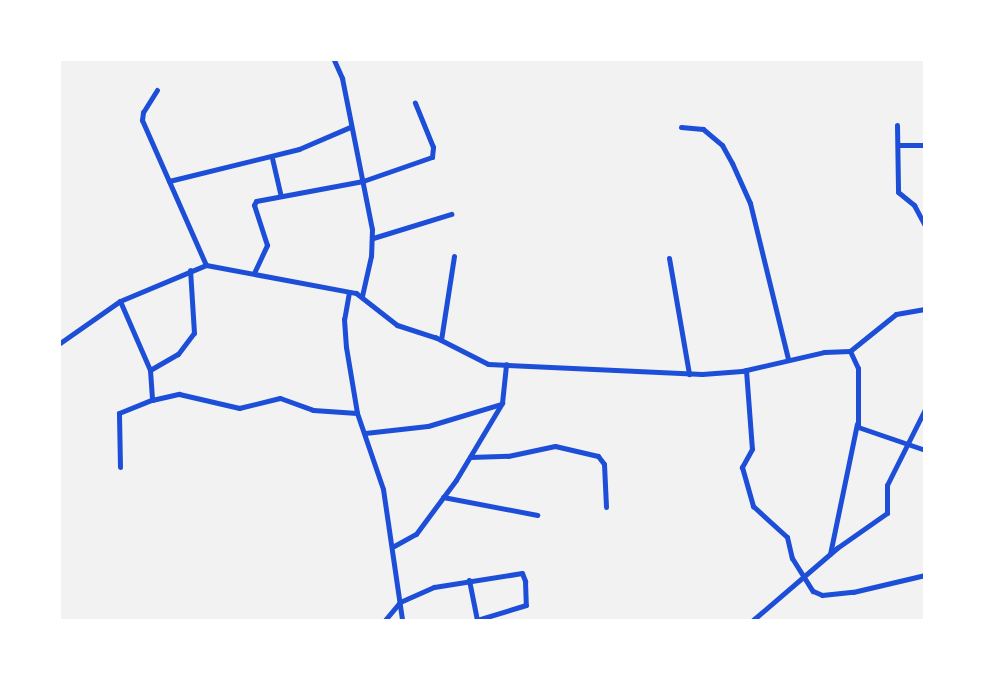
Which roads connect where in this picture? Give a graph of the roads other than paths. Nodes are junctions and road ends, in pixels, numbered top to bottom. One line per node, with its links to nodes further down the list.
1 (334, 60): 5 (street)
2 (157, 90): 10 (street)
3 (415, 103): 11 (street)
4 (897, 125): 7 (street)
5 (350, 127): 9 (street); 11 (street)
6 (681, 127): 28 (street)
7 (898, 145): 8 (street); 14 (street)
8 (925, 145)
9 (272, 158): 10 (street); 12 (street)
10 (169, 181): 18 (street)
11 (363, 181): 12 (street); 15 (street)
12 (280, 194): 20 (street)
13 (451, 215): 15 (street)
14 (925, 226)
15 (373, 238): 22 (street)
16 (454, 256): 25 (street)
17 (669, 258): 32 (street)
18 (206, 265): 19 (street); 20 (street)
19 (190, 270): 23 (street); 30 (street)
20 (254, 273): 21 (street)
21 (349, 292): 22 (street); 36 (street)
22 (362, 296): 25 (street)
23 (120, 301): 26 (street); 30 (street)
24 (925, 309): 27 (street)
25 (441, 340): 29 (street)
26 (60, 343)
27 (850, 351): 28 (street); 37 (street)
28 (788, 359): 31 (street)
29 (506, 364): 32 (street); 34 (street)
30 (150, 370): 33 (street)
31 (746, 370): 32 (street); 48 (street)
32 (689, 374)
33 (152, 400): 36 (street); 42 (street)
34 (502, 403): 38 (street); 41 (street)
35 (925, 409): 39 (street)
36 (357, 412): 38 (street)
37 (857, 424): 39 (street); 47 (street)
38 (365, 433): 46 (street)
39 (906, 444): 40 (street); 47 (street)
40 (925, 450)
41 (470, 457): 43 (street); 44 (street)
42 (120, 467)
43 (443, 497): 45 (street); 46 (street)
44 (606, 507)
45 (537, 515)
46 (394, 546): 51 (street)
47 (830, 554): 48 (street)
48 (805, 575): 49 (street); 55 (street)
49 (925, 575)
50 (469, 580): 51 (street); 54 (street); 54 (street)
51 (400, 602): 52 (street); 53 (street)
52 (385, 621)
53 (402, 621)
54 (477, 621)
55 (753, 621)

